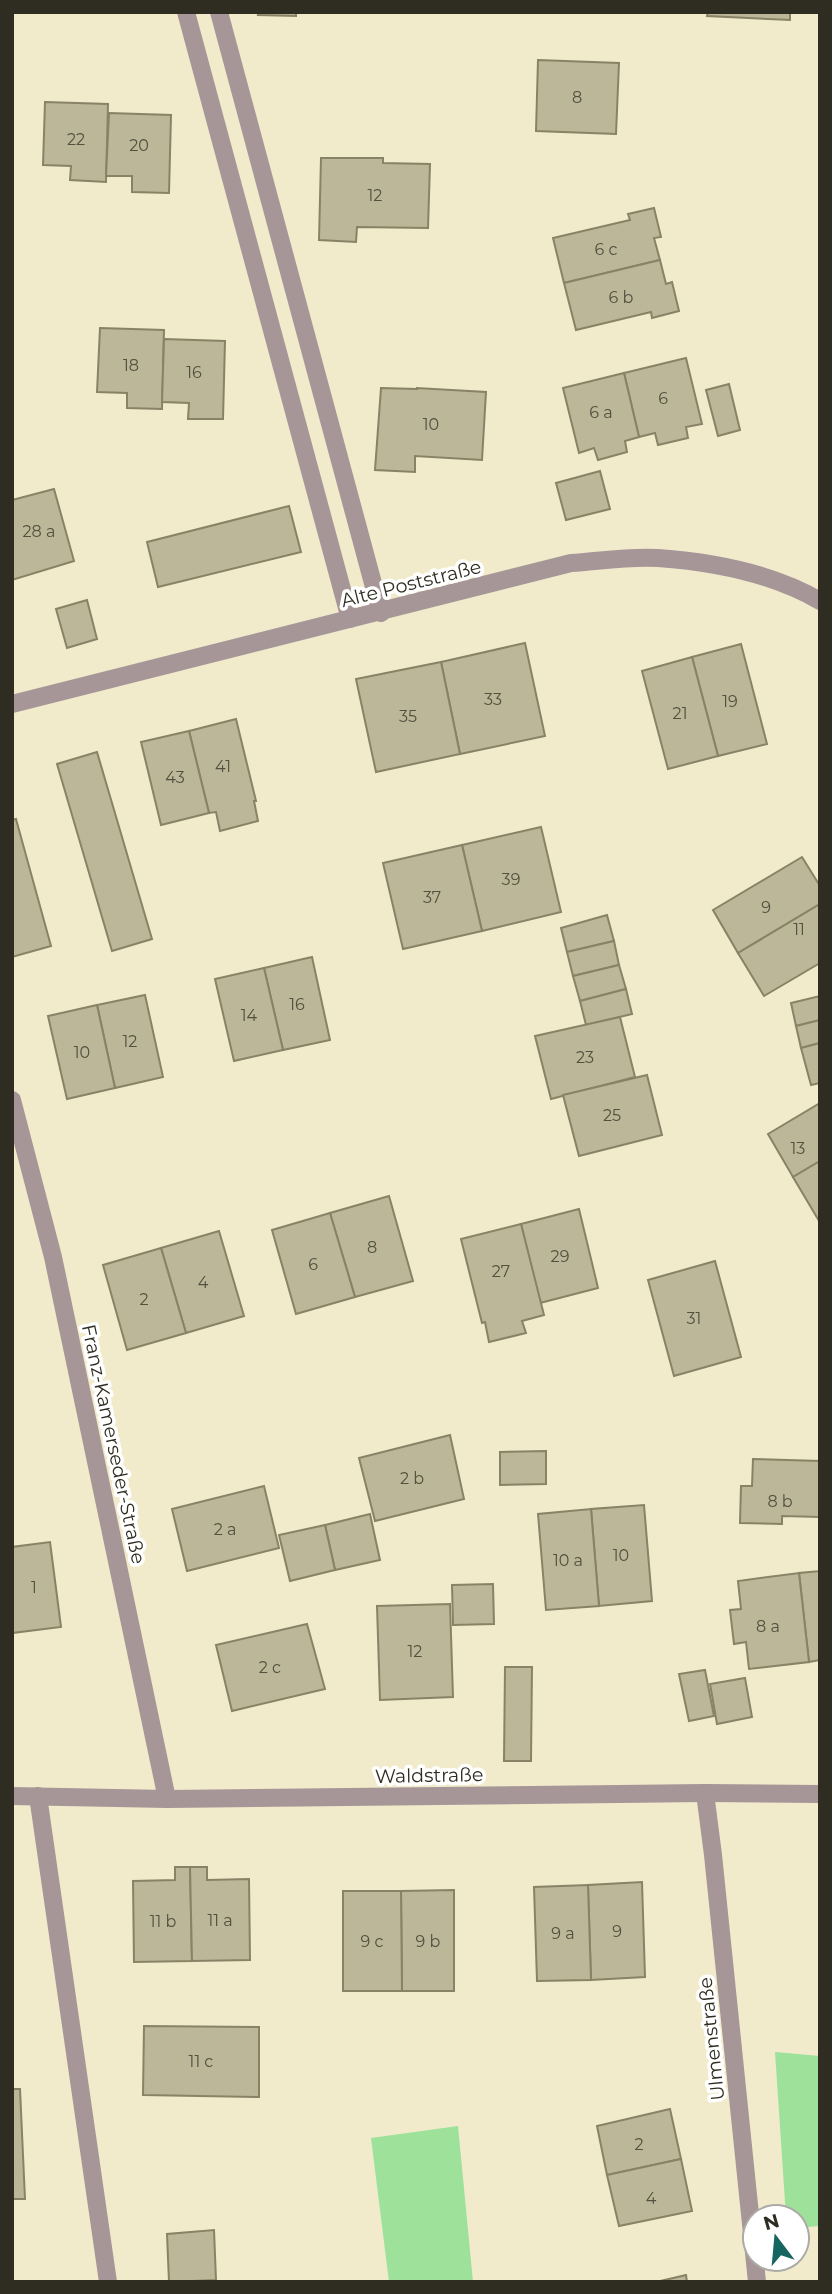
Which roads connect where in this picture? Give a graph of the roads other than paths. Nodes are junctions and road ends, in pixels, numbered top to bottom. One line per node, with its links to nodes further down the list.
1 (186, 12): 5 (street)
2 (219, 12): 4 (street)
3 (820, 601): 4 (street, Alte Poststraße)
4 (381, 612): 5 (street, Alte Poststraße)
5 (350, 620): 6 (street, Alte Poststraße)
6 (12, 704)
7 (12, 1100): 12 (street, Franz-Kamerseder-Straße)
8 (705, 1793): 9 (street, Waldstraße); 12 (street, Waldstraße); 14 (street, Ulmenstraße)
9 (820, 1794)
10 (12, 1796): 11 (street, Waldstraße)
11 (38, 1796): 12 (street, Waldstraße); 13 (street)
12 (167, 1799)
13 (108, 2282)
14 (757, 2282)

